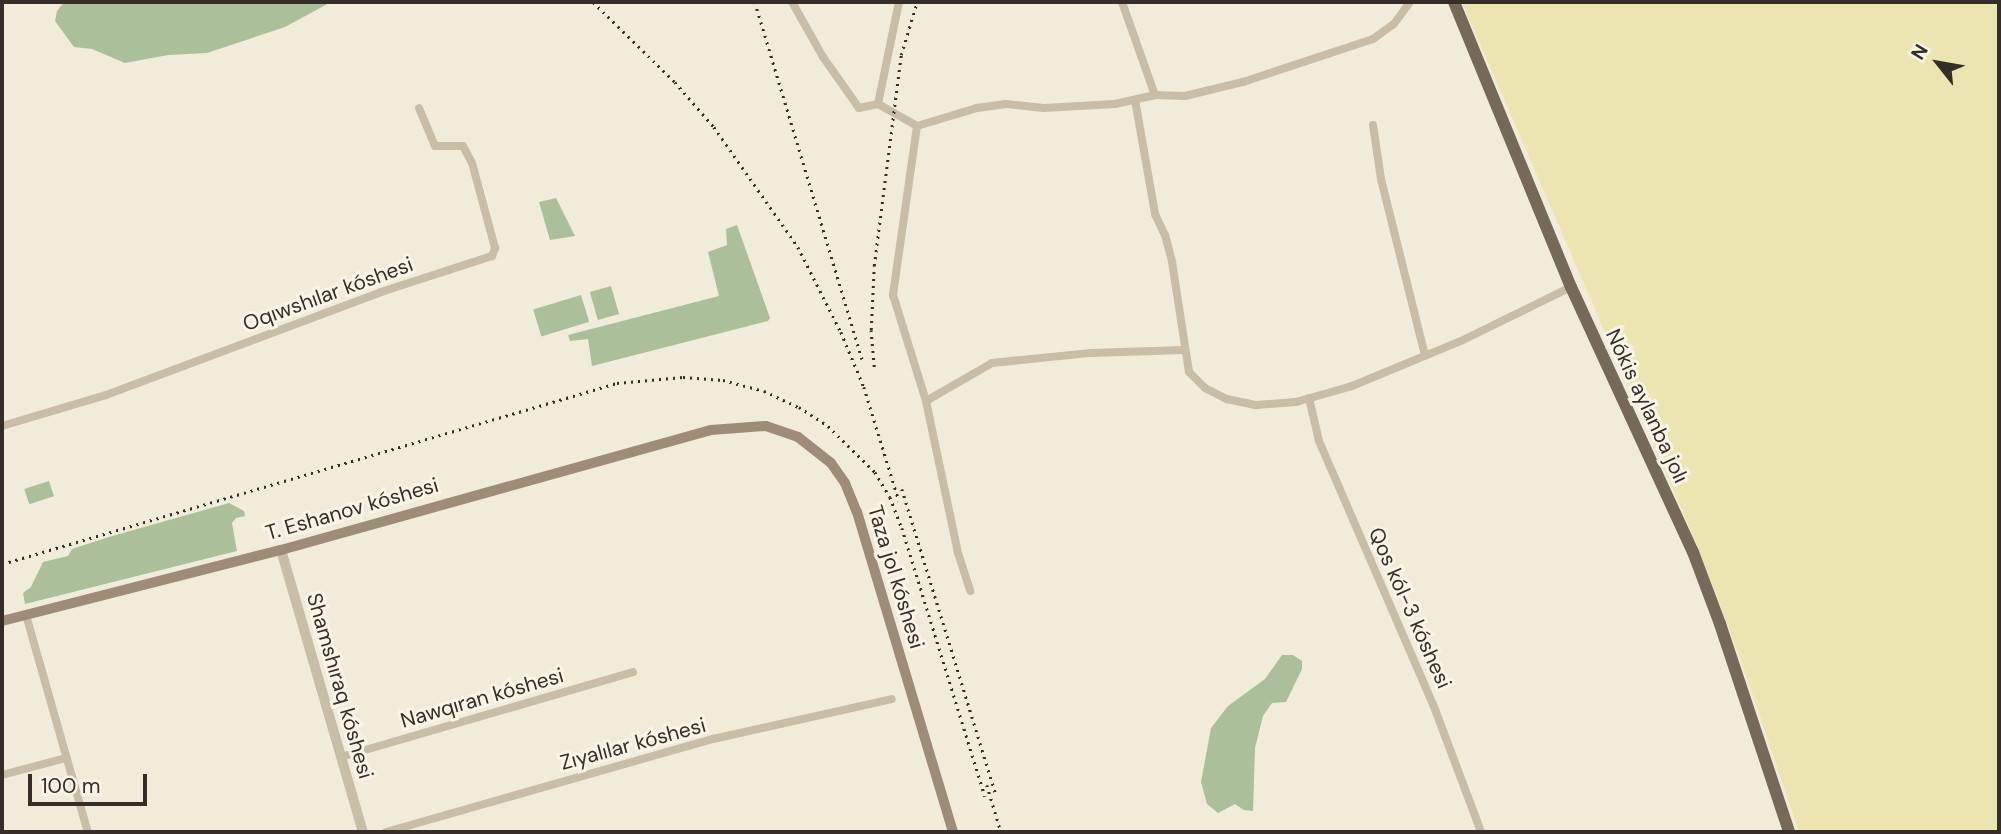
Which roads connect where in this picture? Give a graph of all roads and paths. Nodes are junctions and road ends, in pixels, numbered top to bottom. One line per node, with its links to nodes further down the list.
1 (792, 2): 8 (street)
2 (899, 2): 8 (street)
3 (1122, 2): 6 (street)
4 (1410, 2): 6 (street)
5 (1454, 2): 12 (main road, Nókis aylanba jolı)
6 (1155, 95): 7 (street)
7 (1135, 100): 11 (street); 13 (street)
8 (878, 104): 11 (street)
9 (419, 107): 17 (street, Oqıwshılar kóshesi)
10 (1373, 125): 14 (street)
11 (917, 126): 16 (street)
12 (1571, 287): 14 (street); 33 (main road, Nókis aylanba jolı)
13 (1184, 350): 15 (street); 16 (street)
14 (1425, 356): 15 (street)
15 (1309, 398): 32 (street, Qos kól-3 kóshesi)
16 (926, 401): 20 (street)
17 (2, 426)
18 (711, 430): 19 (main road, T. Eshanov kóshesi); 31 (main road, Taza jol kóshesi)
19 (281, 550): 21 (main road, T. Eshanov kóshesi); 25 (street, Shamshıraq kóshesi)
20 (970, 591)
21 (26, 615): 22 (main road, T. Eshanov kóshesi); 26 (street)
22 (2, 621)
23 (634, 672): 25 (street, Nawqıran kóshesi)
24 (892, 699): 30 (street, Zıyalılar kóshesi)
25 (341, 757): 29 (street, Shamshıraq kóshesi)
26 (66, 758): 27 (street); 28 (street)
27 (2, 775)
28 (88, 832)
29 (363, 832)
30 (386, 832)
31 (953, 832)
32 (1481, 832)
33 (1789, 832)

